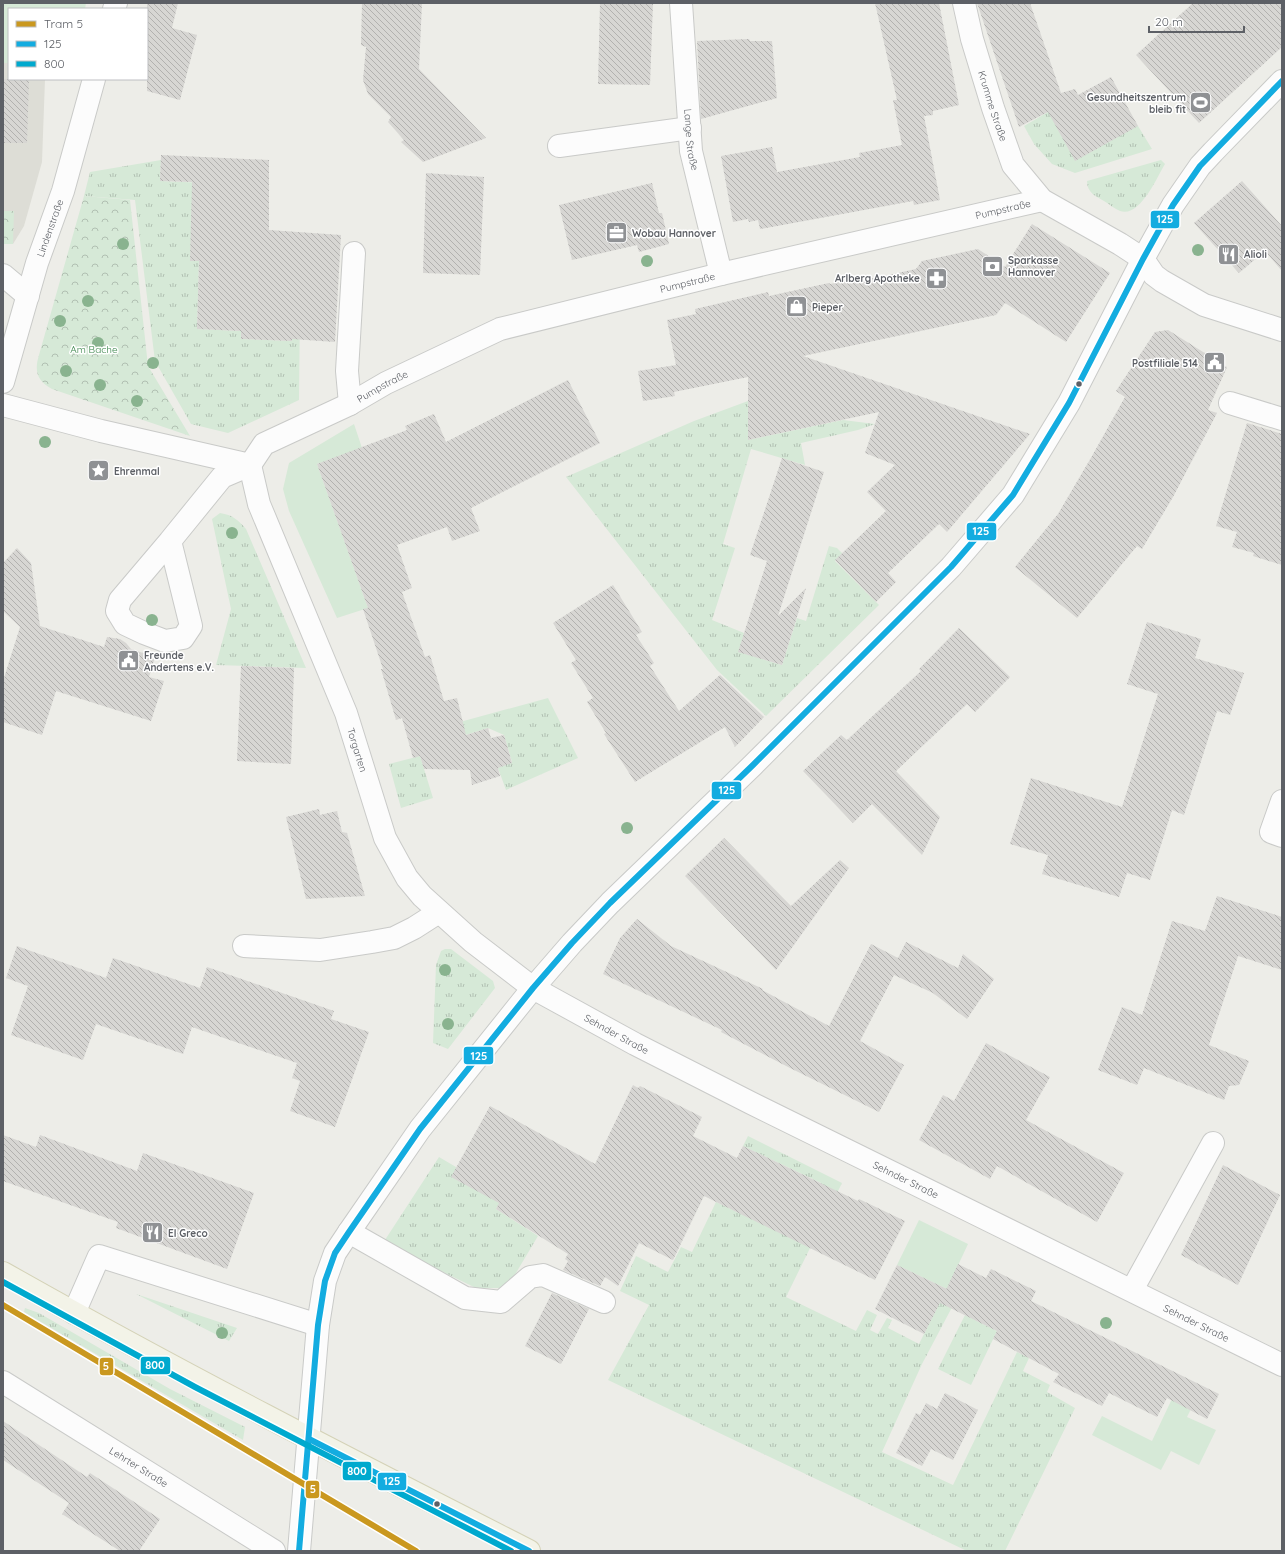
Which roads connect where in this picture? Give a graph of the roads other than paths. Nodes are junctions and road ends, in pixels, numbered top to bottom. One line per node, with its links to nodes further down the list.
1 (680, 3): 5 (street, Lange Straße)
2 (964, 3): 7 (street, Krumme Straße)
3 (94, 80): 13 (street, Lindenstraße)
4 (1282, 81): 9 (street)
5 (690, 128): 6 (street); 10 (street, Lange Straße)
6 (559, 146)
7 (1042, 200): 9 (street, Pumpstraße); 10 (street, Pumpstraße)
8 (354, 253): 17 (street)
9 (1143, 259): 14 (street); 26 (street)
10 (721, 274): 17 (street, Pumpstraße)
11 (3, 275): 13 (street)
12 (3, 295): 13 (street)
13 (28, 296): 15 (street, Lindenstraße)
14 (1282, 330)
15 (4, 379)
16 (1230, 403): 19 (street)
17 (350, 404): 20 (street, Pumpstraße)
18 (3, 405): 20 (street)
19 (1282, 419)
20 (250, 465): 21 (street); 24 (street, Torgarten)
21 (170, 541)
22 (1282, 800): 23 (street)
23 (1282, 836)
24 (439, 912): 25 (street); 26 (street, Torgarten)
25 (244, 946)
26 (533, 988): 28 (street); 30 (street, Sehnder Straße)
27 (1213, 1143): 30 (street)
28 (349, 1232): 31 (street); 33 (street)
29 (3, 1273): 32 (main road)
30 (1132, 1290): 34 (street, Sehnder Straße)
31 (604, 1302)
32 (74, 1313): 33 (street); 36 (main road)
33 (318, 1325): 36 (street)
34 (1282, 1365)
35 (3, 1382): 37 (street, Lehrter Straße)
36 (309, 1439): 38 (street); 39 (main road)
37 (274, 1551)
38 (299, 1551)
39 (529, 1551)

